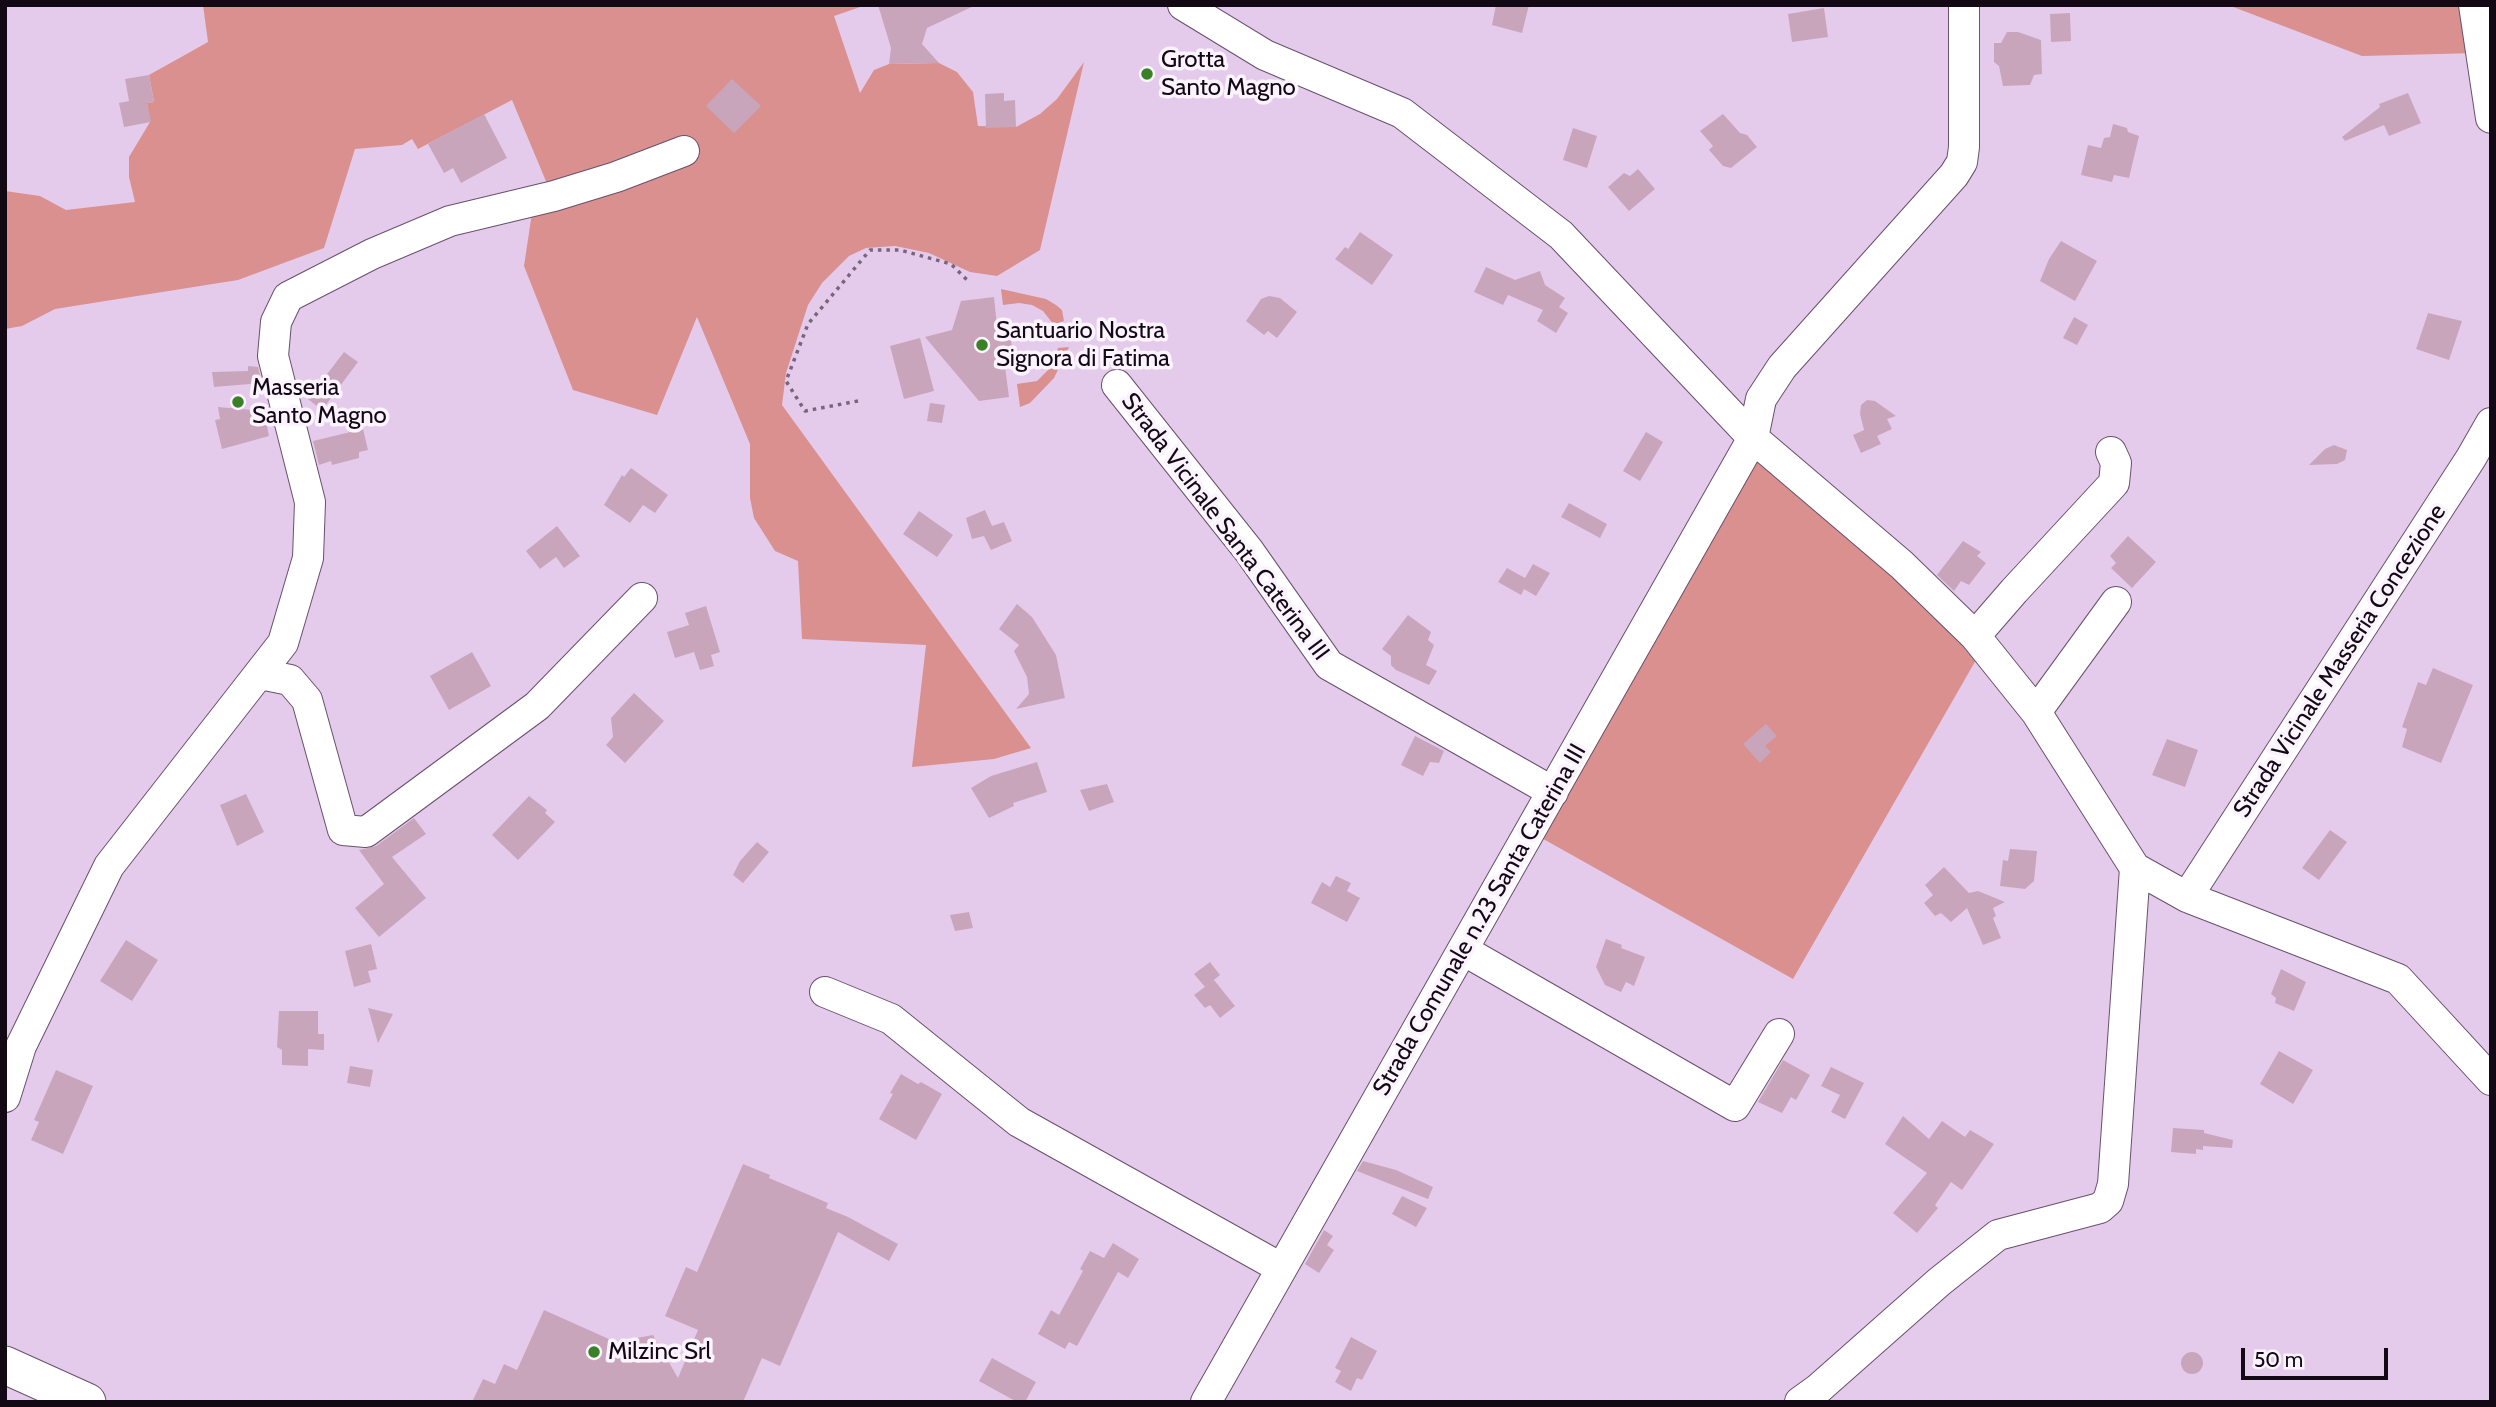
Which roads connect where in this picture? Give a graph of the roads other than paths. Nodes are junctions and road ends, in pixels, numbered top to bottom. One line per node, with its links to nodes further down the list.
1 (1183, 5): 8 (street)
2 (1964, 5): 8 (street, Strada Comunale n.23 Santa Caterina III)
3 (2474, 5): 4 (street)
4 (2491, 118)
5 (684, 151): 13 (street)
6 (1117, 385): 15 (street, Strada Vicinale Santa Caterina III)
7 (2491, 423): 17 (street, Strada Vicinale Masseria Concezione)
8 (1753, 438): 12 (street); 15 (street, Strada Comunale n.23 Santa Caterina III)
9 (2111, 452): 12 (street)
10 (642, 598): 13 (street)
11 (2116, 602): 14 (street)
12 (1975, 636): 14 (street)
13 (260, 674): 22 (street)
14 (2036, 712): 16 (street)
15 (1553, 792): 18 (street, Strada Comunale n.23 Santa Caterina III)
16 (2135, 868): 17 (street); 27 (street)
17 (2187, 897): 21 (street)
18 (1463, 950): 20 (street); 23 (street, Strada Comunale n.23 Santa Caterina III)
19 (825, 992): 23 (street)
20 (1779, 1034)
21 (2491, 1080)
22 (5, 1097)
23 (1281, 1268): 26 (street, Strada Comunale n.23 Santa Caterina III)
24 (5, 1365): 25 (main road)
25 (87, 1402)
26 (1206, 1402)
27 (1800, 1402)

